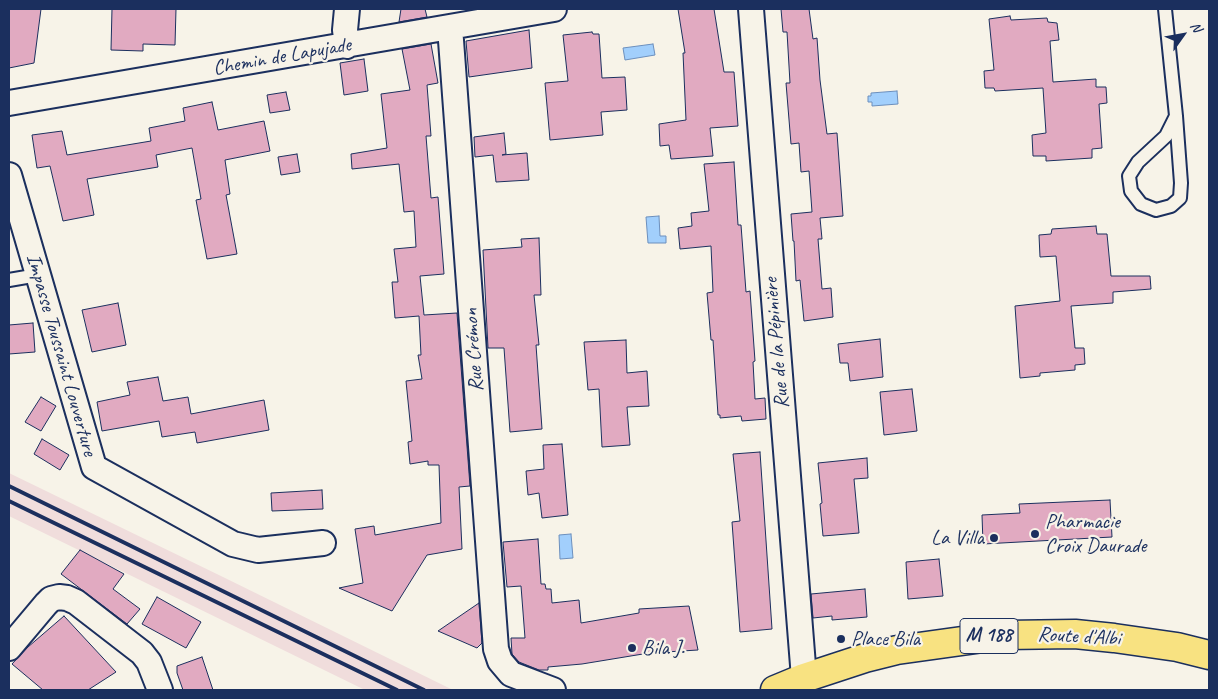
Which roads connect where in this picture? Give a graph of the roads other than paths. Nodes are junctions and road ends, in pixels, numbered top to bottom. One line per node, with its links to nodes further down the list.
1 (346, 9): 6 (street)
2 (554, 9): 5 (street, Chemin de Lapujade)
3 (751, 9): 15 (street, Rue de la Pépinière)
4 (1164, 9): 8 (lane)
5 (450, 27): 6 (street, Chemin de Lapujade); 17 (street, Rue Crémon)
6 (347, 46): 7 (street, Chemin de Lapujade)
7 (9, 103)
8 (1176, 116): 8 (lane)
9 (9, 175): 10 (street, Impasse Toussaint Louverture)
10 (38, 275): 11 (lane); 12 (street, Impasse Toussaint Louverture)
11 (9, 280)
12 (323, 544)
13 (9, 648): 16 (street)
14 (1209, 655): 15 (main road, Route d'Albi / M 188)
15 (804, 678): 18 (main road, Route d'Albi / M 188)
16 (160, 690)
17 (554, 690)
18 (775, 690)

